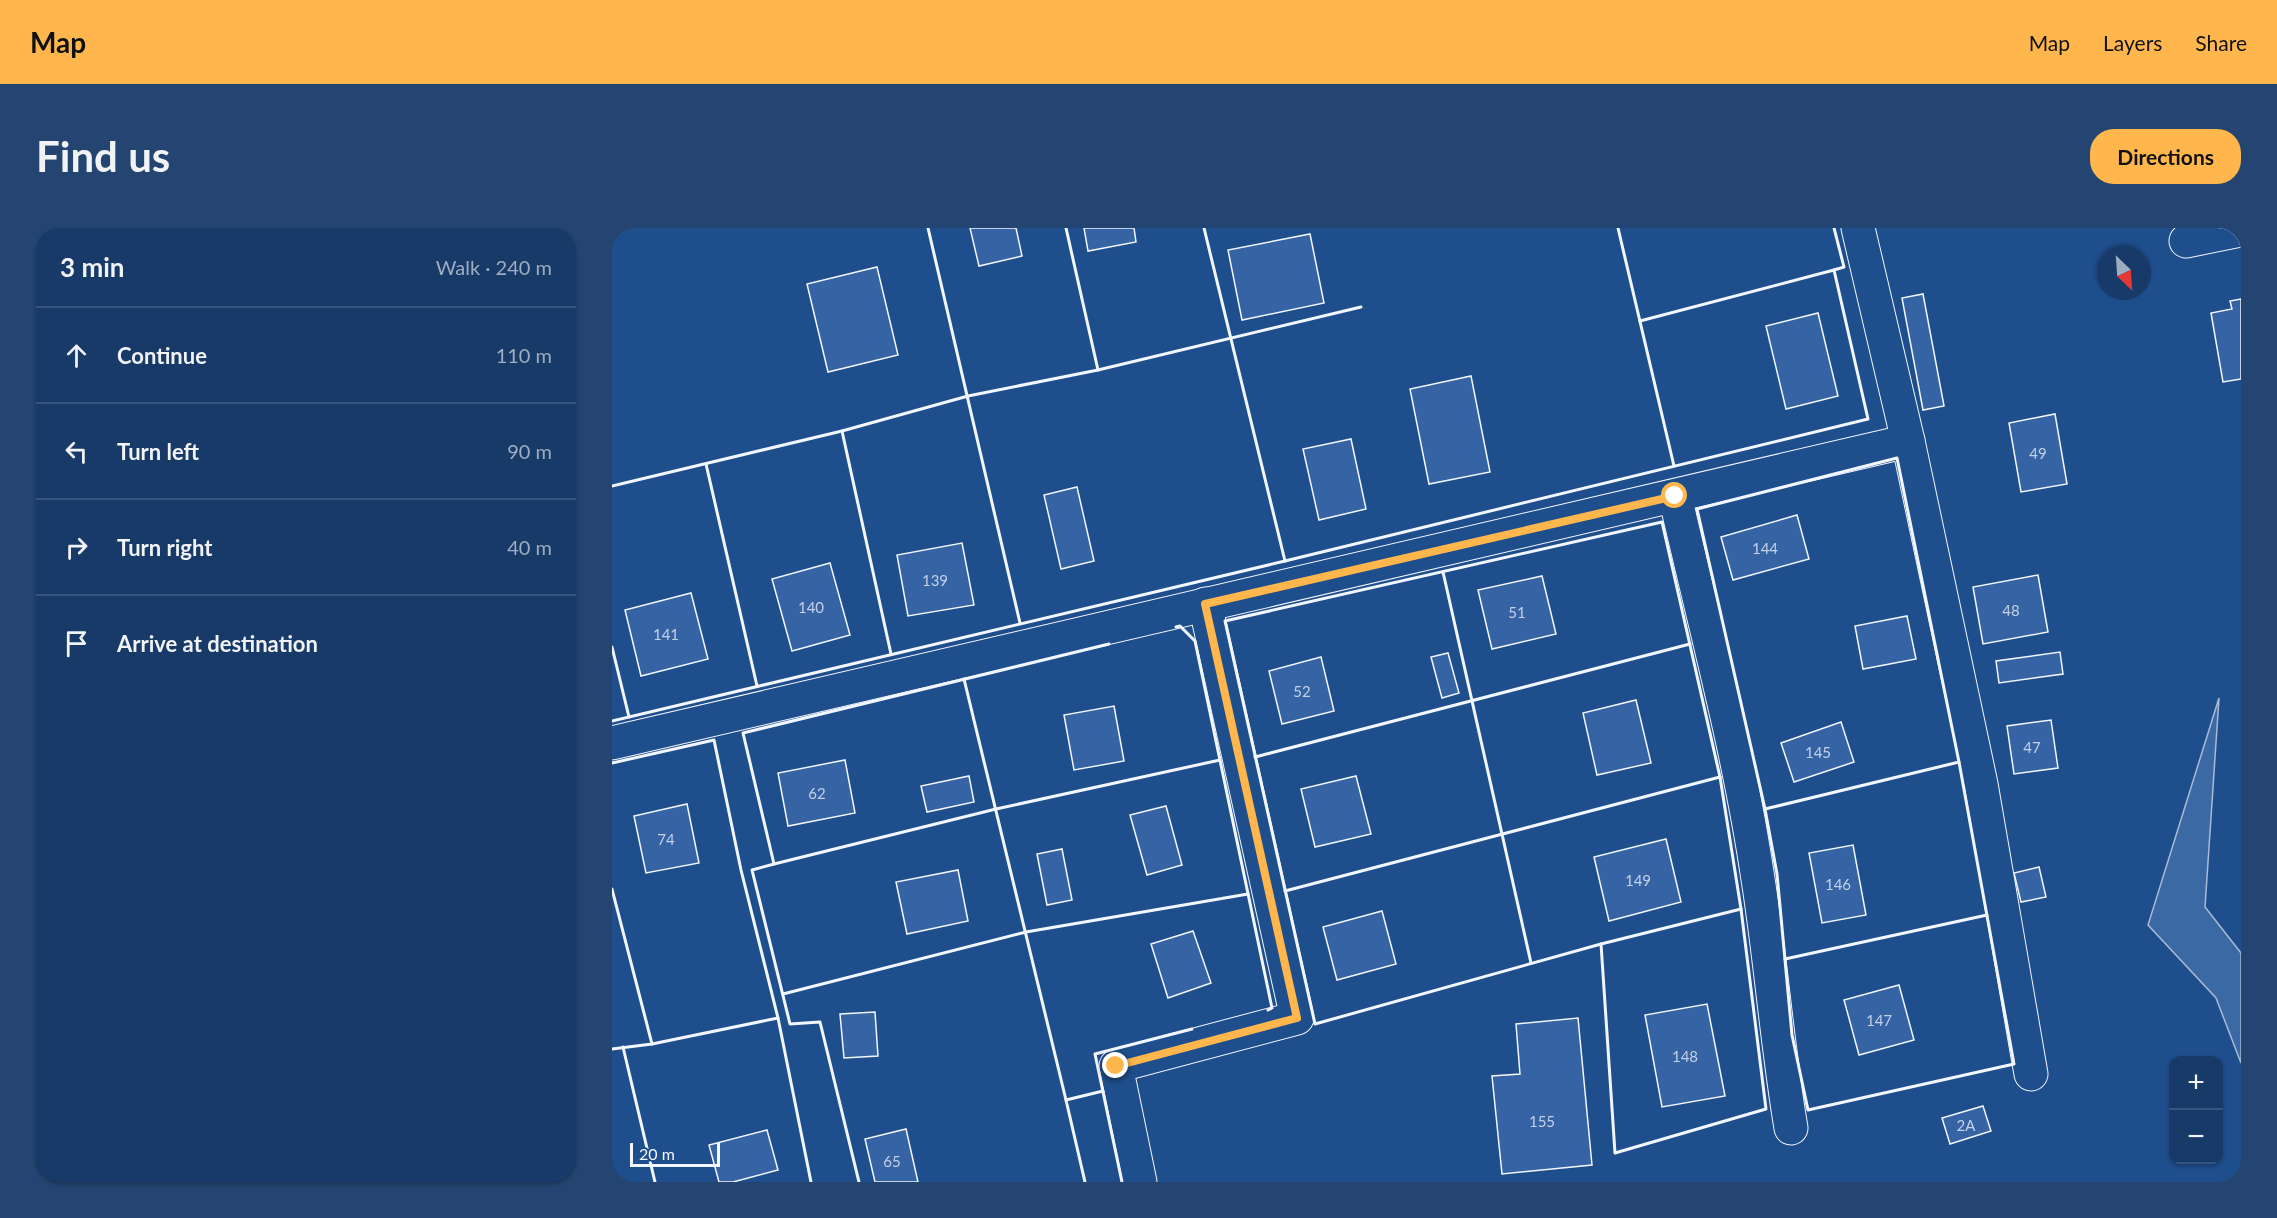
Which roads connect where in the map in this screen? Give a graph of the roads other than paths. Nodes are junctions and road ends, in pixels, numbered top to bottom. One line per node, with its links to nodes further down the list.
1 (1858, 228): 4 (street)
2 (2241, 230): 3 (street)
3 (2186, 242)
4 (1908, 441): 5 (street); 8 (street)
5 (1675, 496): 6 (street); 9 (street)
6 (1205, 604): 7 (street); 10 (street)
7 (612, 743)
8 (2031, 1074)
9 (1791, 1128)
10 (1140, 1182)

